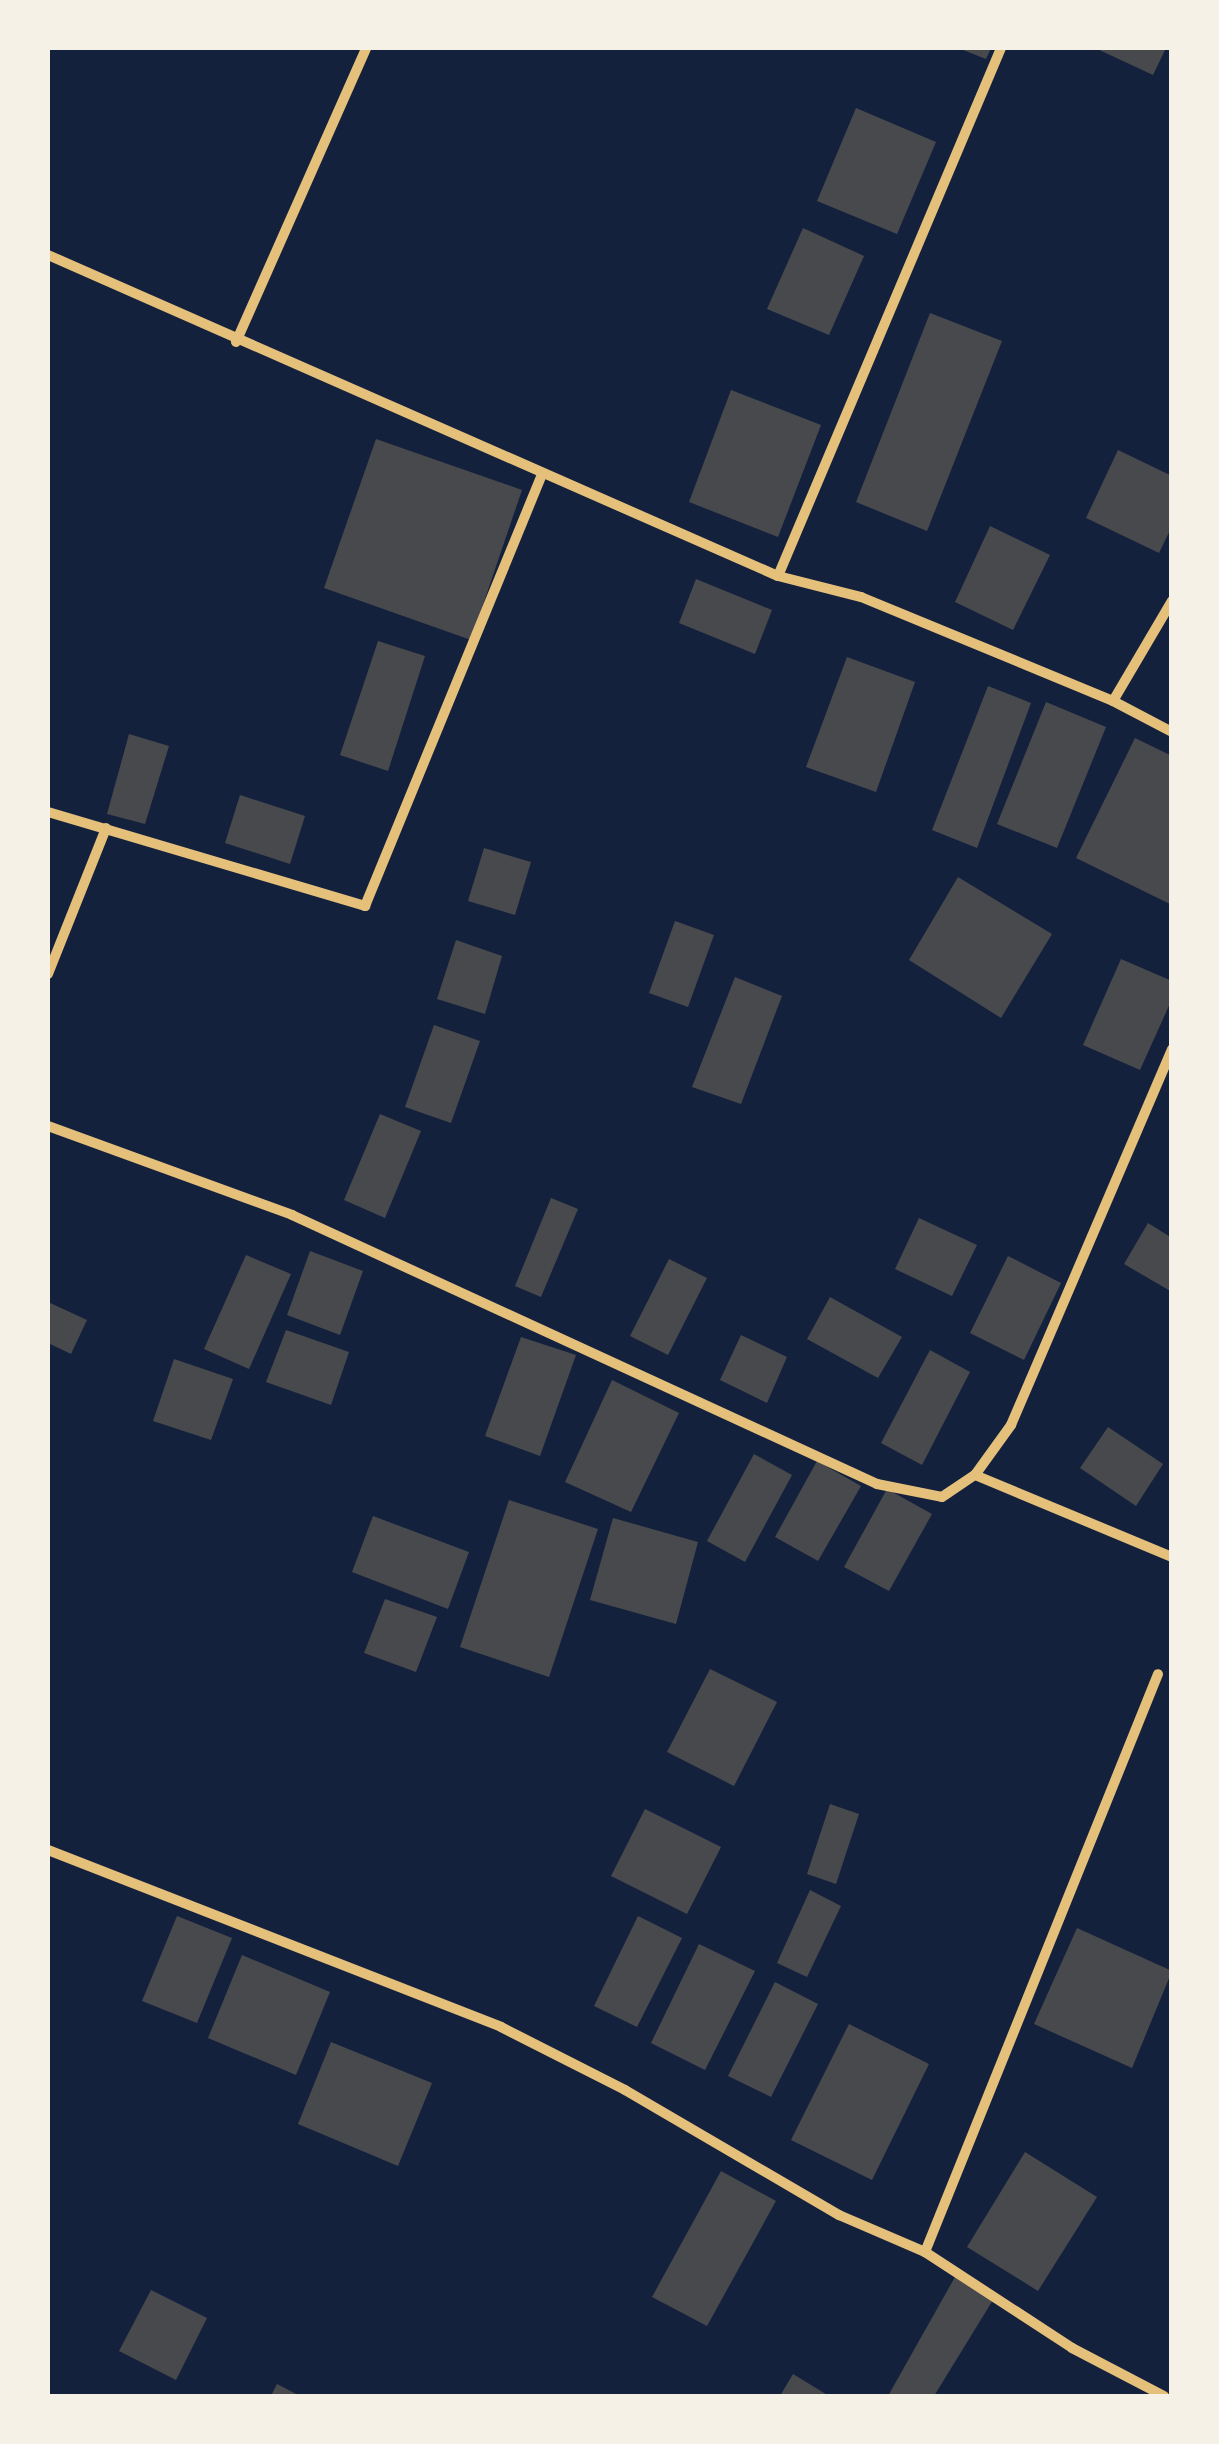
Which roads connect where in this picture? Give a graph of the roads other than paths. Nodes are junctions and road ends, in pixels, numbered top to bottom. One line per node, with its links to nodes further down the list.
1 (366, 48): 4 (street)
2 (1001, 48): 6 (street)
3 (48, 255): 4 (street)
4 (236, 342): 5 (street)
5 (542, 474): 6 (street); 11 (street)
6 (778, 576): 8 (street)
7 (1172, 601): 8 (street)
8 (1113, 700): 9 (street)
9 (1172, 732)
10 (48, 812): 11 (street)
11 (106, 828): 12 (street)
12 (48, 974)
13 (1172, 1049): 15 (street)
14 (48, 1126): 15 (street)
15 (975, 1475): 16 (street)
16 (1172, 1557)
17 (1158, 1674): 19 (street)
18 (48, 1850): 19 (street)
19 (925, 2252): 20 (street)
20 (1164, 2396)

